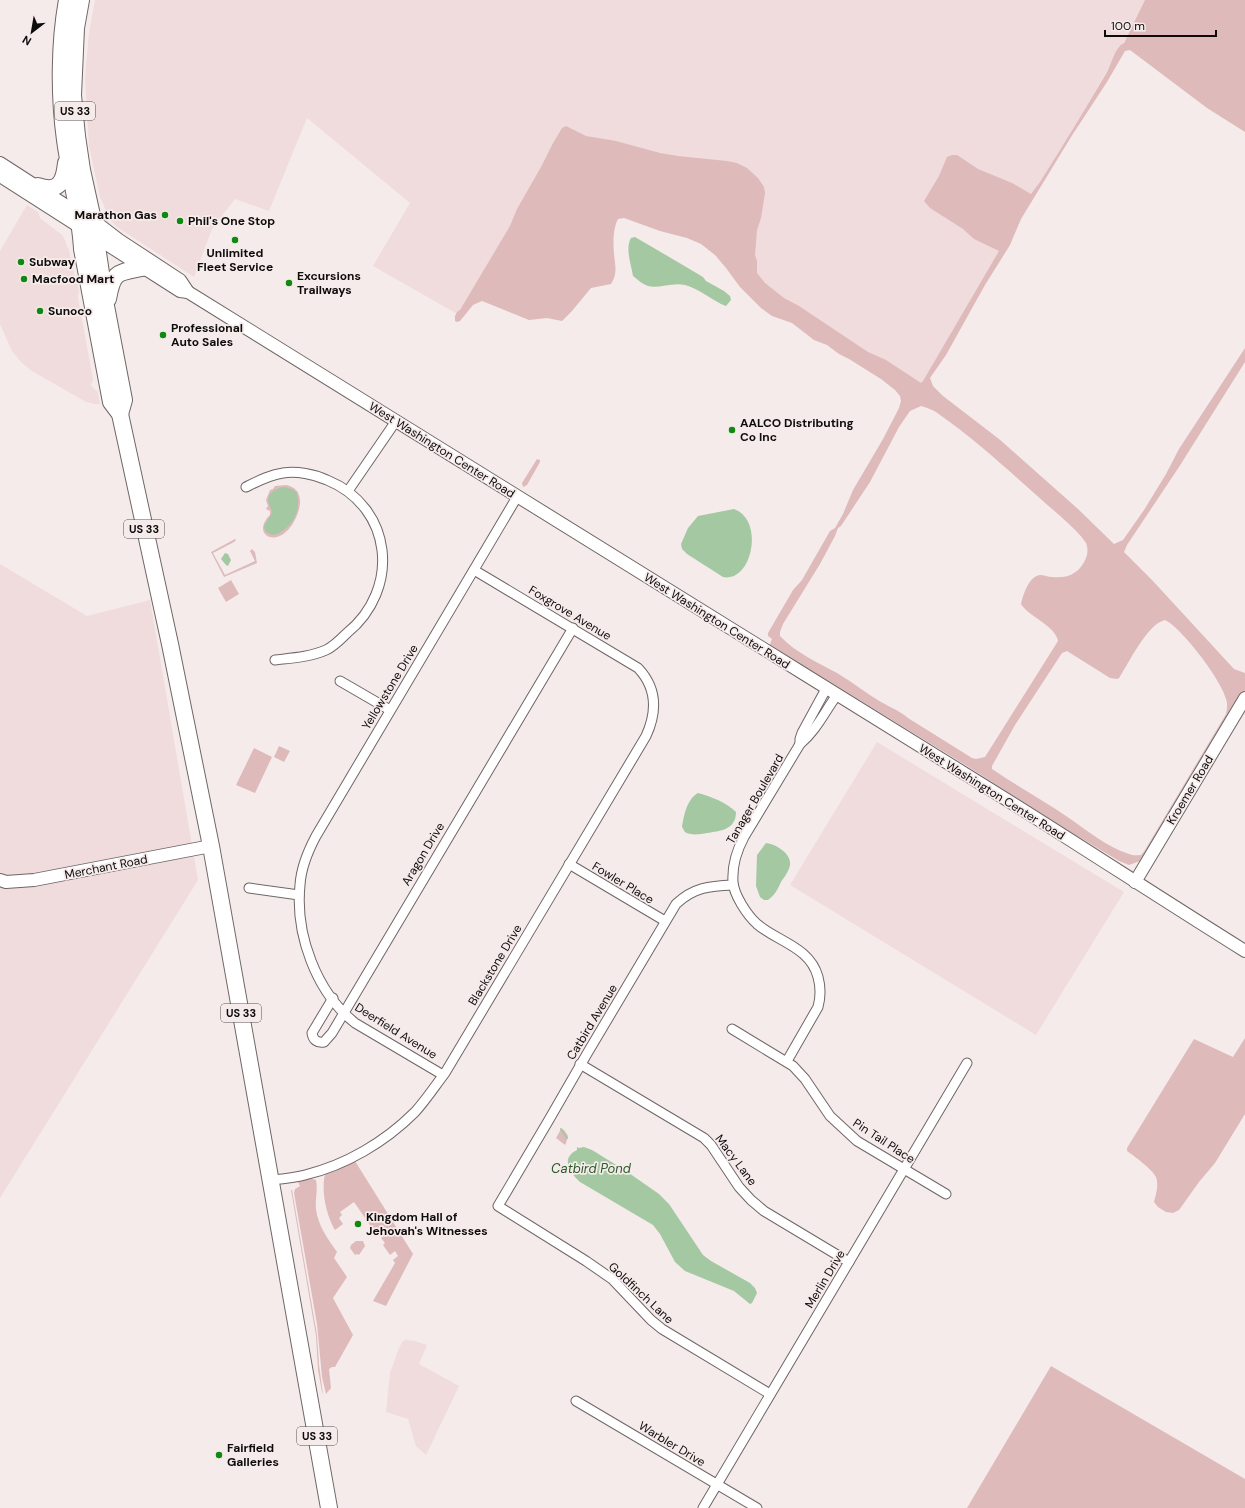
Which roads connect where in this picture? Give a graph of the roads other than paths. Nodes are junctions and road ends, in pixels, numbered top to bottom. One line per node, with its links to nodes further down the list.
1 (67, 0): 3 (highway, US 33)
2 (81, 0): 7 (highway, US 33)
3 (67, 153): 6 (highway); 7 (highway, US 33)
4 (0, 163): 6 (main road, West Washington Center Road)
5 (0, 176): 7 (main road, West Washington Center Road)
6 (38, 186): 7 (main road, West Washington Center Road)
7 (84, 221): 8 (highway, US 33); 10 (main road, West Washington Center Road); 12 (highway, US 33)
8 (96, 238): 9 (main road, West Washington Center Road); 11 (highway, US 33)
9 (142, 268): 10 (main road, West Washington Center Road); 11 (highway)
10 (188, 292): 13 (main road, West Washington Center Road)
11 (106, 306): 12 (highway, US 33)
12 (120, 414): 25 (highway, US 33)
13 (396, 421): 15 (street); 16 (main road, West Washington Center Road)
14 (246, 487): 15 (street)
15 (348, 491): 19 (street)
16 (517, 497): 17 (street, Yellowstone Drive); 22 (main road, West Washington Center Road)
17 (474, 570): 18 (street, Foxgrove Avenue); 24 (street, Yellowstone Drive)
18 (572, 628): 21 (street, Foxgrove Avenue); 35 (street, Aragon Drive)
19 (275, 660)
20 (340, 681): 24 (street)
21 (648, 682): 26 (street, Blackstone Drive)
22 (832, 692): 28 (main road, West Washington Center Road); 29 (street, Tanager Boulevard)
23 (1245, 698): 28 (main road, Kroemer Road)
24 (390, 710): 31 (street, Yellowstone Drive)
25 (211, 846): 27 (main road, Merchant Road); 42 (highway, US 33)
26 (569, 864): 32 (street, Fowler Place); 40 (street, Blackstone Drive)
27 (0, 880)
28 (1135, 882): 33 (main road, West Washington Center Road)
29 (734, 885): 32 (street, Catbird Avenue); 37 (street, Tanager Boulevard)
30 (249, 888): 31 (street)
31 (299, 895): 34 (street, Deerfield Avenue)
32 (665, 921): 39 (street, Catbird Avenue)
33 (1245, 951)
34 (333, 998): 35 (street, Deerfield Avenue); 35 (street, Aragon Drive)
35 (344, 1012): 40 (street, Deerfield Avenue)
36 (732, 1029): 37 (street)
37 (787, 1061): 41 (street, Pin Tail Place)
38 (967, 1063): 41 (street, Merlin Drive)
39 (580, 1064): 44 (street, Catbird Avenue); 45 (street, Macy Lane)
40 (443, 1075): 42 (street, Blackstone Drive)
41 (904, 1169): 43 (street, Pin Tail Place); 45 (street, Merlin Drive)
42 (271, 1180): 49 (highway, US 33)
43 (946, 1194)
44 (498, 1206): 46 (street, Goldfinch Lane)
45 (849, 1262): 46 (street, Merlin Drive)
46 (770, 1394): 48 (street, Merlin Drive)
47 (576, 1401): 48 (street, Warbler Drive)
48 (717, 1485): 50 (street, Merlin Drive); 51 (street, Warbler Drive)
49 (330, 1508)
50 (703, 1508)
51 (757, 1508)

